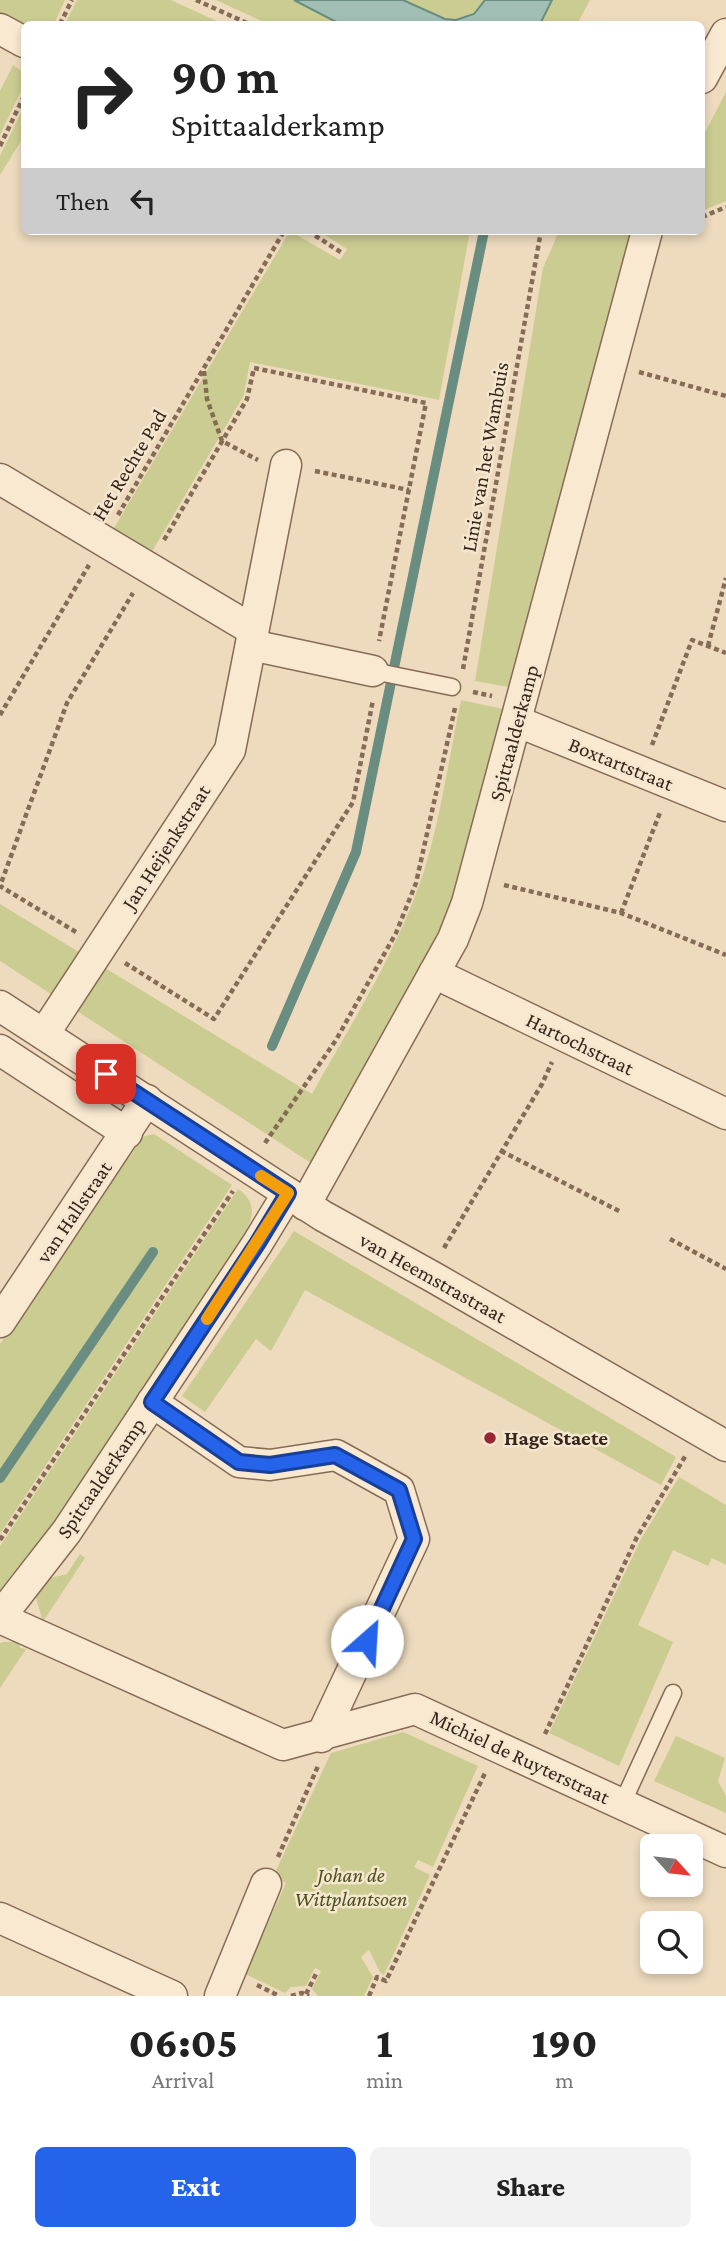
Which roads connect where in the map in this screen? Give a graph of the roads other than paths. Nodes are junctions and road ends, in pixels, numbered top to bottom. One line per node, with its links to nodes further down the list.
1 (0, 29): 3 (street)
2 (726, 34): 4 (street)
3 (21, 40)
4 (705, 72)
5 (646, 235): 11 (street, Spittaalderkamp)
6 (286, 465): 8 (street, Jan Heijenkstraat)
7 (0, 479): 8 (street)
8 (252, 637): 9 (street); 15 (street, Jan Heijenkstraat)
9 (373, 671): 10 (lane)
10 (456, 688)
11 (519, 712): 12 (street, Boxtartstraat); 13 (street, Spittaalderkamp)
12 (726, 806)
13 (434, 973): 18 (street, Hartochstraat); 20 (street, Spittaalderkamp)
14 (0, 1006): 15 (street, van Heemstrastraat)
15 (44, 1034): 17 (street, van Heemstrastraat)
16 (0, 1050): 19 (street)
17 (147, 1100): 19 (street, van Hallstraat); 20 (street, van Heemstrastraat)
18 (726, 1114)
19 (127, 1133): 21 (street, van Hallstraat)
20 (296, 1199): 22 (street, Spittaalderkamp); 23 (street, van Heemstrastraat)
21 (0, 1322)
22 (152, 1402): 24 (street, Spittaalderkamp); 26 (street)
23 (726, 1446)
24 (0, 1617): 26 (street, Michiel de Ruyterstraat)
25 (673, 1693): 27 (lane)
26 (321, 1737): 27 (street, Michiel de Ruyterstraat)
27 (622, 1804): 28 (street, Michiel de Ruyterstraat)
28 (726, 1852)
29 (266, 1884): 32 (street)
30 (0, 1918): 31 (street)
31 (172, 1996)
32 (220, 1996)

